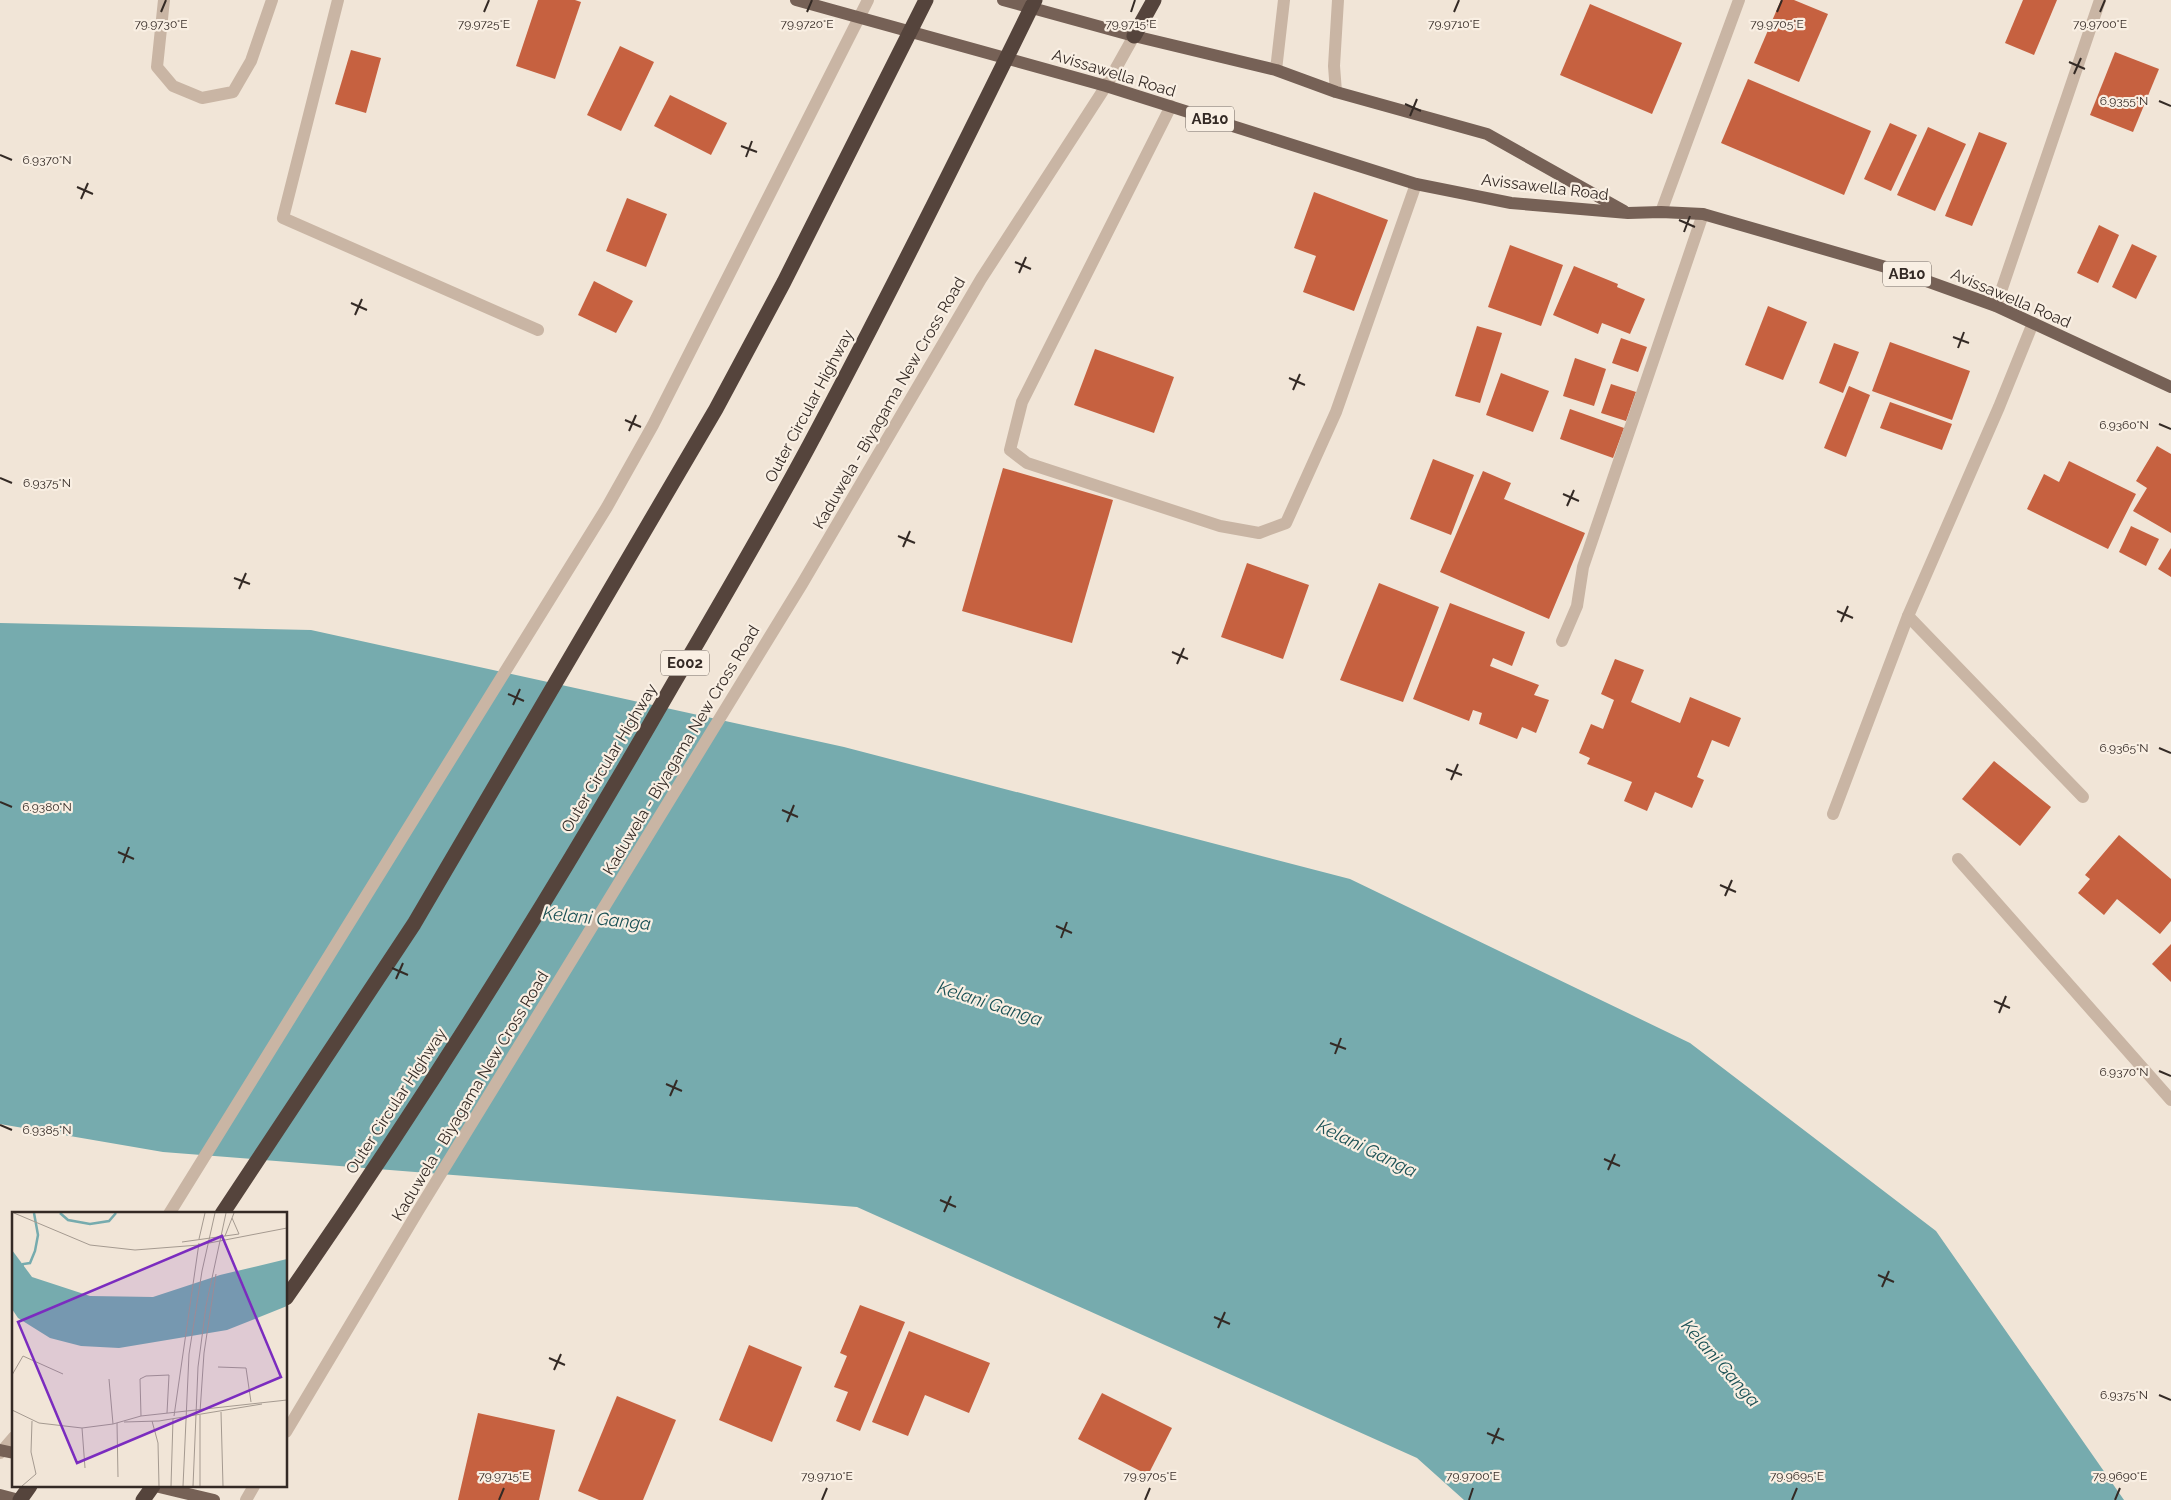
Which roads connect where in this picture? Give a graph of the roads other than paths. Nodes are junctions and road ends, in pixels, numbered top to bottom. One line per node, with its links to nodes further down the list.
1 (164, 0): 2 (street)
2 (272, 0)
3 (338, 0): 26 (street)
4 (796, 0): 14 (main road, Avissawella Road / AB10)
5 (868, 0): 14 (street)
6 (926, 0): 35 (highway)
7 (1002, 0): 15 (main road, Avissawella Road)
8 (1034, 0): 36 (highway, Outer Circular Highway / E002)
9 (1154, 0): 15 (highway)
10 (1284, 0): 16 (street)
11 (1338, 0): 18 (street)
12 (1739, 0): 21 (street)
13 (2100, 0): 24 (street)
14 (860, 17): 17 (main road, Avissawella Road / AB10); 34 (street)
15 (1134, 36): 16 (main road, Avissawella Road); 17 (street, Kaduwela - Biyagama New Cross Road)
16 (1276, 70): 18 (main road, Avissawella Road)
17 (1106, 86): 19 (main road, Avissawella Road / AB10); 37 (street, Kaduwela - Biyagama New Cross Road)
18 (1336, 92): 22 (main road, Avissawella Road)
19 (1171, 106): 20 (main road, Avissawella Road / AB10); 20 (street)
20 (1416, 184): 22 (main road, Avissawella Road / AB10)
21 (1661, 212): 22 (main road, Avissawella Road / AB10); 23 (main road, Avissawella Road / AB10)
22 (1628, 213)
23 (1703, 214): 24 (main road, Avissawella Road / AB10); 29 (street)
24 (1996, 306): 25 (main road, Avissawella Road / AB10)
25 (2033, 323): 27 (main road, Avissawella Road / AB10); 28 (street)
26 (538, 330)
27 (2171, 387)
28 (1908, 616): 30 (street); 31 (street)
29 (1562, 641)
30 (2083, 797)
31 (1834, 814)
32 (1958, 859): 33 (street)
33 (2171, 1100)
34 (169, 1212)
35 (223, 1212)
36 (288, 1295)
37 (288, 1429)
38 (12, 1440): 39 (street)
39 (4, 1452)
40 (28, 1488): 45 (highway)
41 (152, 1488): 46 (highway)
42 (163, 1488): 47 (main road)
43 (253, 1488): 48 (street)
44 (0, 1495): 45 (main road)
45 (19, 1500)
46 (143, 1500)
47 (214, 1500)
48 (246, 1500)

